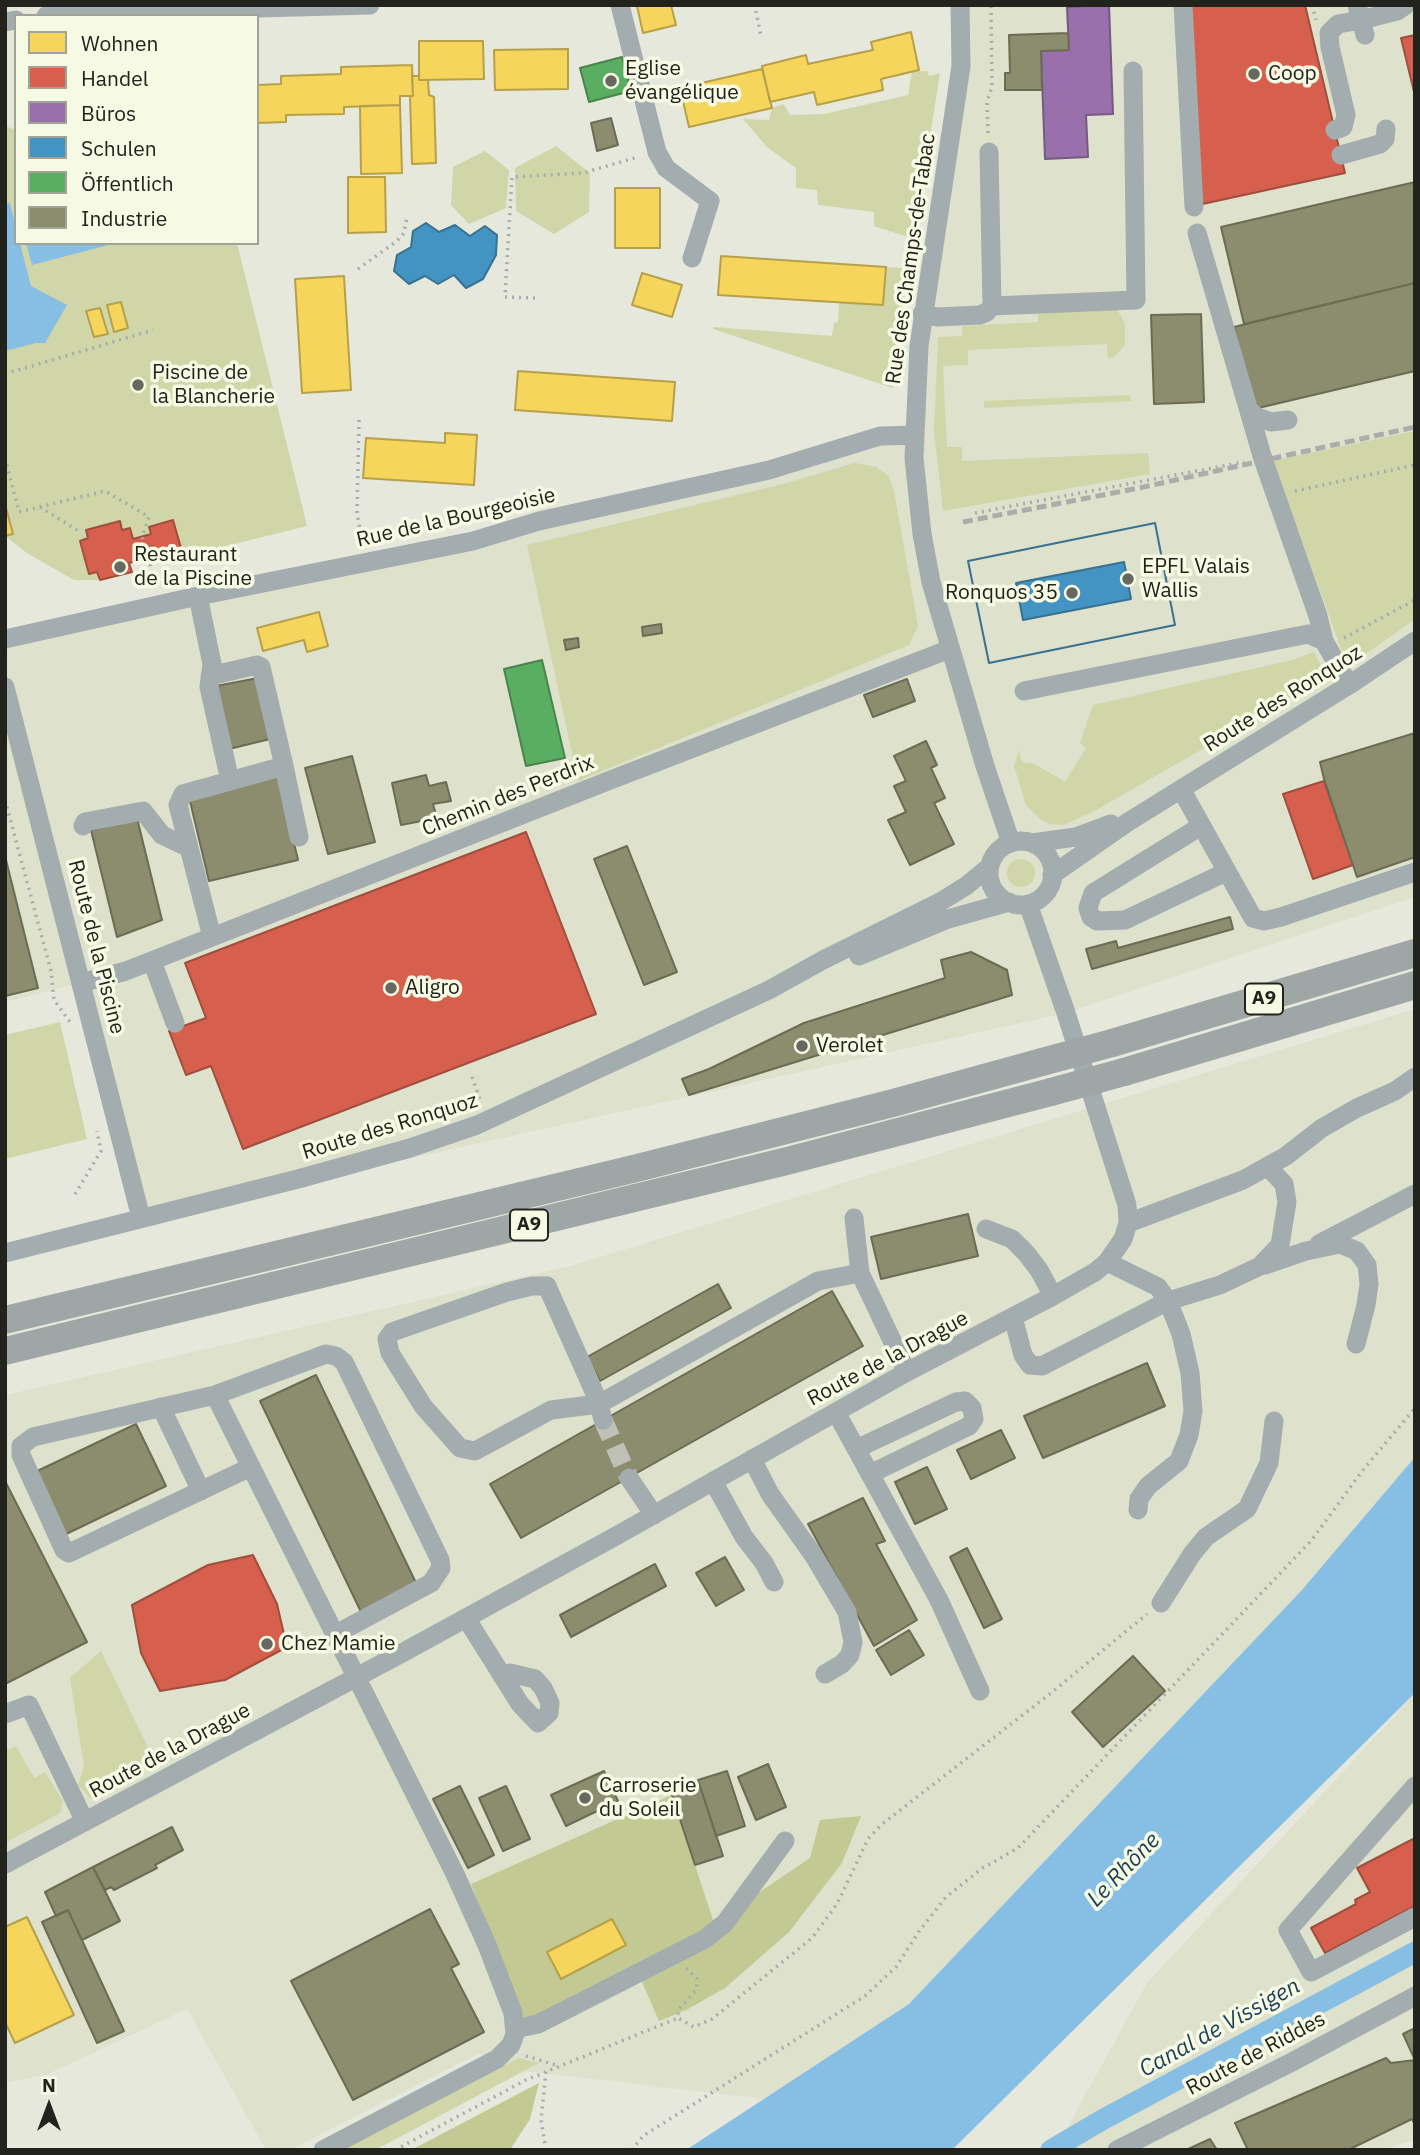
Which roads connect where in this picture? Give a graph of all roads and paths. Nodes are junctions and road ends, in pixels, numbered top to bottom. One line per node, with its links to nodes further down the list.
1 (370, 5): 9 (street)
2 (620, 5): 15 (street)
3 (960, 5): 25 (street, Rue des Champs-de-Tabac)
4 (991, 5): 16 (path)
5 (1183, 5): 18 (street)
6 (1406, 5): 7 (street)
7 (1382, 10): 10 (street)
8 (756, 11): 11 (path)
9 (63, 14)
10 (1361, 20): 14 (street)
11 (761, 36)
12 (1133, 71): 24 (street)
13 (1386, 129): 17 (street)
14 (1335, 130)
15 (657, 152): 21 (street); 23 (path)
16 (989, 152): 24 (street)
17 (1341, 155)
18 (1194, 206)
19 (407, 217): 22 (path)
20 (1197, 233): 28 (street)
21 (692, 258)
22 (358, 269)
23 (535, 298)
24 (992, 306): 25 (street)
25 (922, 314): 31 (street, Rue des Champs-de-Tabac)
26 (153, 330): 27 (path)
27 (5, 374)
28 (1250, 411): 30 (street); 32 (street)
29 (359, 420): 39 (path)
30 (1288, 420)
31 (914, 435): 41 (street, Rue de la Bourgeoisie); 46 (street, Rue des Champs-de-Tabac)
32 (1262, 452): 35 (street); 37 (path)
33 (5, 458): 36 (path)
34 (1415, 465): 35 (path)
35 (1276, 496): 45 (street)
36 (40, 507): 38 (path); 40 (path)
37 (975, 513)
38 (77, 530)
39 (364, 546)
40 (152, 571)
41 (198, 596): 43 (street, Rue de la Bourgeoisie); 47 (street)
42 (1415, 600): 45 (path)
43 (5, 639)
44 (1415, 641): 48 (street, Route des Ronquoz)
45 (1325, 644): 48 (street); 50 (street)
46 (950, 649): 58 (street, Rue des Champs-de-Tabac); 66 (street, Chemin des Perdrix)
47 (210, 676): 51 (street); 52 (street)
48 (1349, 685): 53 (street, Route des Ronquoz)
49 (5, 687): 69 (street, Route de la Piscine)
50 (1024, 691)
51 (284, 766): 52 (street); 57 (street)
52 (230, 781): 60 (street)
53 (1178, 791): 56 (street); 59 (street, Route des Ronquoz); 64 (street, Route des Ronquoz)
54 (5, 800): 73 (path)
55 (83, 826): 60 (street)
56 (1201, 826): 62 (street); 62 (street)
57 (299, 837)
58 (1012, 842): 59 (street); 61 (street)
59 (1032, 843): 64 (street)
60 (189, 848): 66 (street)
61 (989, 867): 65 (street); 71 (street, Route des Ronquoz)
62 (1226, 872): 63 (street)
63 (1415, 872)
64 (1052, 875): 65 (street)
65 (1018, 903): 71 (street, Route des Ronquoz); 83 (street)
66 (212, 937): 68 (street, Chemin des Perdrix)
67 (1415, 953): 93 (highway, A9, bridge)
68 (152, 961): 69 (street, Chemin des Perdrix); 72 (street)
69 (81, 983): 81 (street, Route de la Piscine)
70 (1415, 985): 95 (highway, A9, bridge)
71 (769, 990): 81 (street, Route des Ronquoz)
72 (175, 1023)
73 (72, 1026)
74 (472, 1077): 76 (path)
75 (1415, 1077): 78 (street)
76 (484, 1108)
77 (96, 1126): 79 (path)
78 (1268, 1167): 83 (street); 88 (street)
79 (75, 1194)
80 (1415, 1194): 85 (street)
81 (141, 1218): 86 (street, Route des Ronquoz)
82 (854, 1218): 89 (street)
83 (1128, 1223): 87 (street, Route de la Drague)
84 (986, 1228): 90 (street)
85 (1306, 1251): 88 (street); 94 (street)
86 (5, 1253)
87 (1107, 1262): 90 (street, Route de la Drague); 91 (street)
88 (1261, 1266): 91 (street)
89 (860, 1273): 96 (street); 100 (street)
90 (1053, 1296): 92 (street, Route de la Drague)
91 (1168, 1301): 92 (street); 110 (street)
92 (1013, 1317): 96 (street, Route de la Drague)
93 (5, 1320)
94 (1356, 1344)
95 (5, 1351)
96 (907, 1372): 101 (street, Route de la Drague)
97 (215, 1395): 98 (street); 105 (street); 115 (street)
98 (161, 1407): 109 (street); 109 (street)
99 (1415, 1408): 136 (path)
100 (601, 1412): 100 (street)
101 (836, 1412): 103 (street); 104 (street, Route de la Drague)
102 (1274, 1421): 113 (street)
103 (856, 1449): 106 (street); 106 (street)
104 (752, 1460): 108 (street, Route de la Drague); 116 (street)
105 (251, 1467): 109 (street); 115 (street)
106 (870, 1474): 119 (street)
107 (629, 1478): 111 (street)
108 (713, 1481): 111 (street, Route de la Drague); 112 (street)
109 (201, 1491)
110 (1138, 1510)
111 (654, 1515): 114 (street, Route de la Drague)
112 (774, 1582)
113 (1161, 1603): 128 (path)
114 (467, 1618): 117 (street); 118 (street, Route de la Drague)
115 (334, 1635): 118 (street)
116 (825, 1674)
117 (502, 1676)
118 (356, 1678): 122 (street, Route de la Drague); 129 (street)
119 (980, 1691)
120 (5, 1714): 122 (street)
121 (1415, 1786): 125 (street)
122 (85, 1822): 124 (street, Route de la Drague)
123 (785, 1841): 126 (street)
124 (5, 1864)
125 (1415, 1917)
126 (649, 1967): 128 (path); 129 (street)
127 (1415, 1996): 137 (street, Route de Riddes)
128 (678, 2018): 131 (path)
129 (515, 2029): 130 (street)
130 (507, 2050): 131 (path); 133 (street)
131 (560, 2067): 132 (path)
132 (546, 2072): 134 (path); 135 (path)
133 (323, 2150)
134 (395, 2150)
135 (546, 2150)
136 (632, 2150)
137 (1117, 2150)

